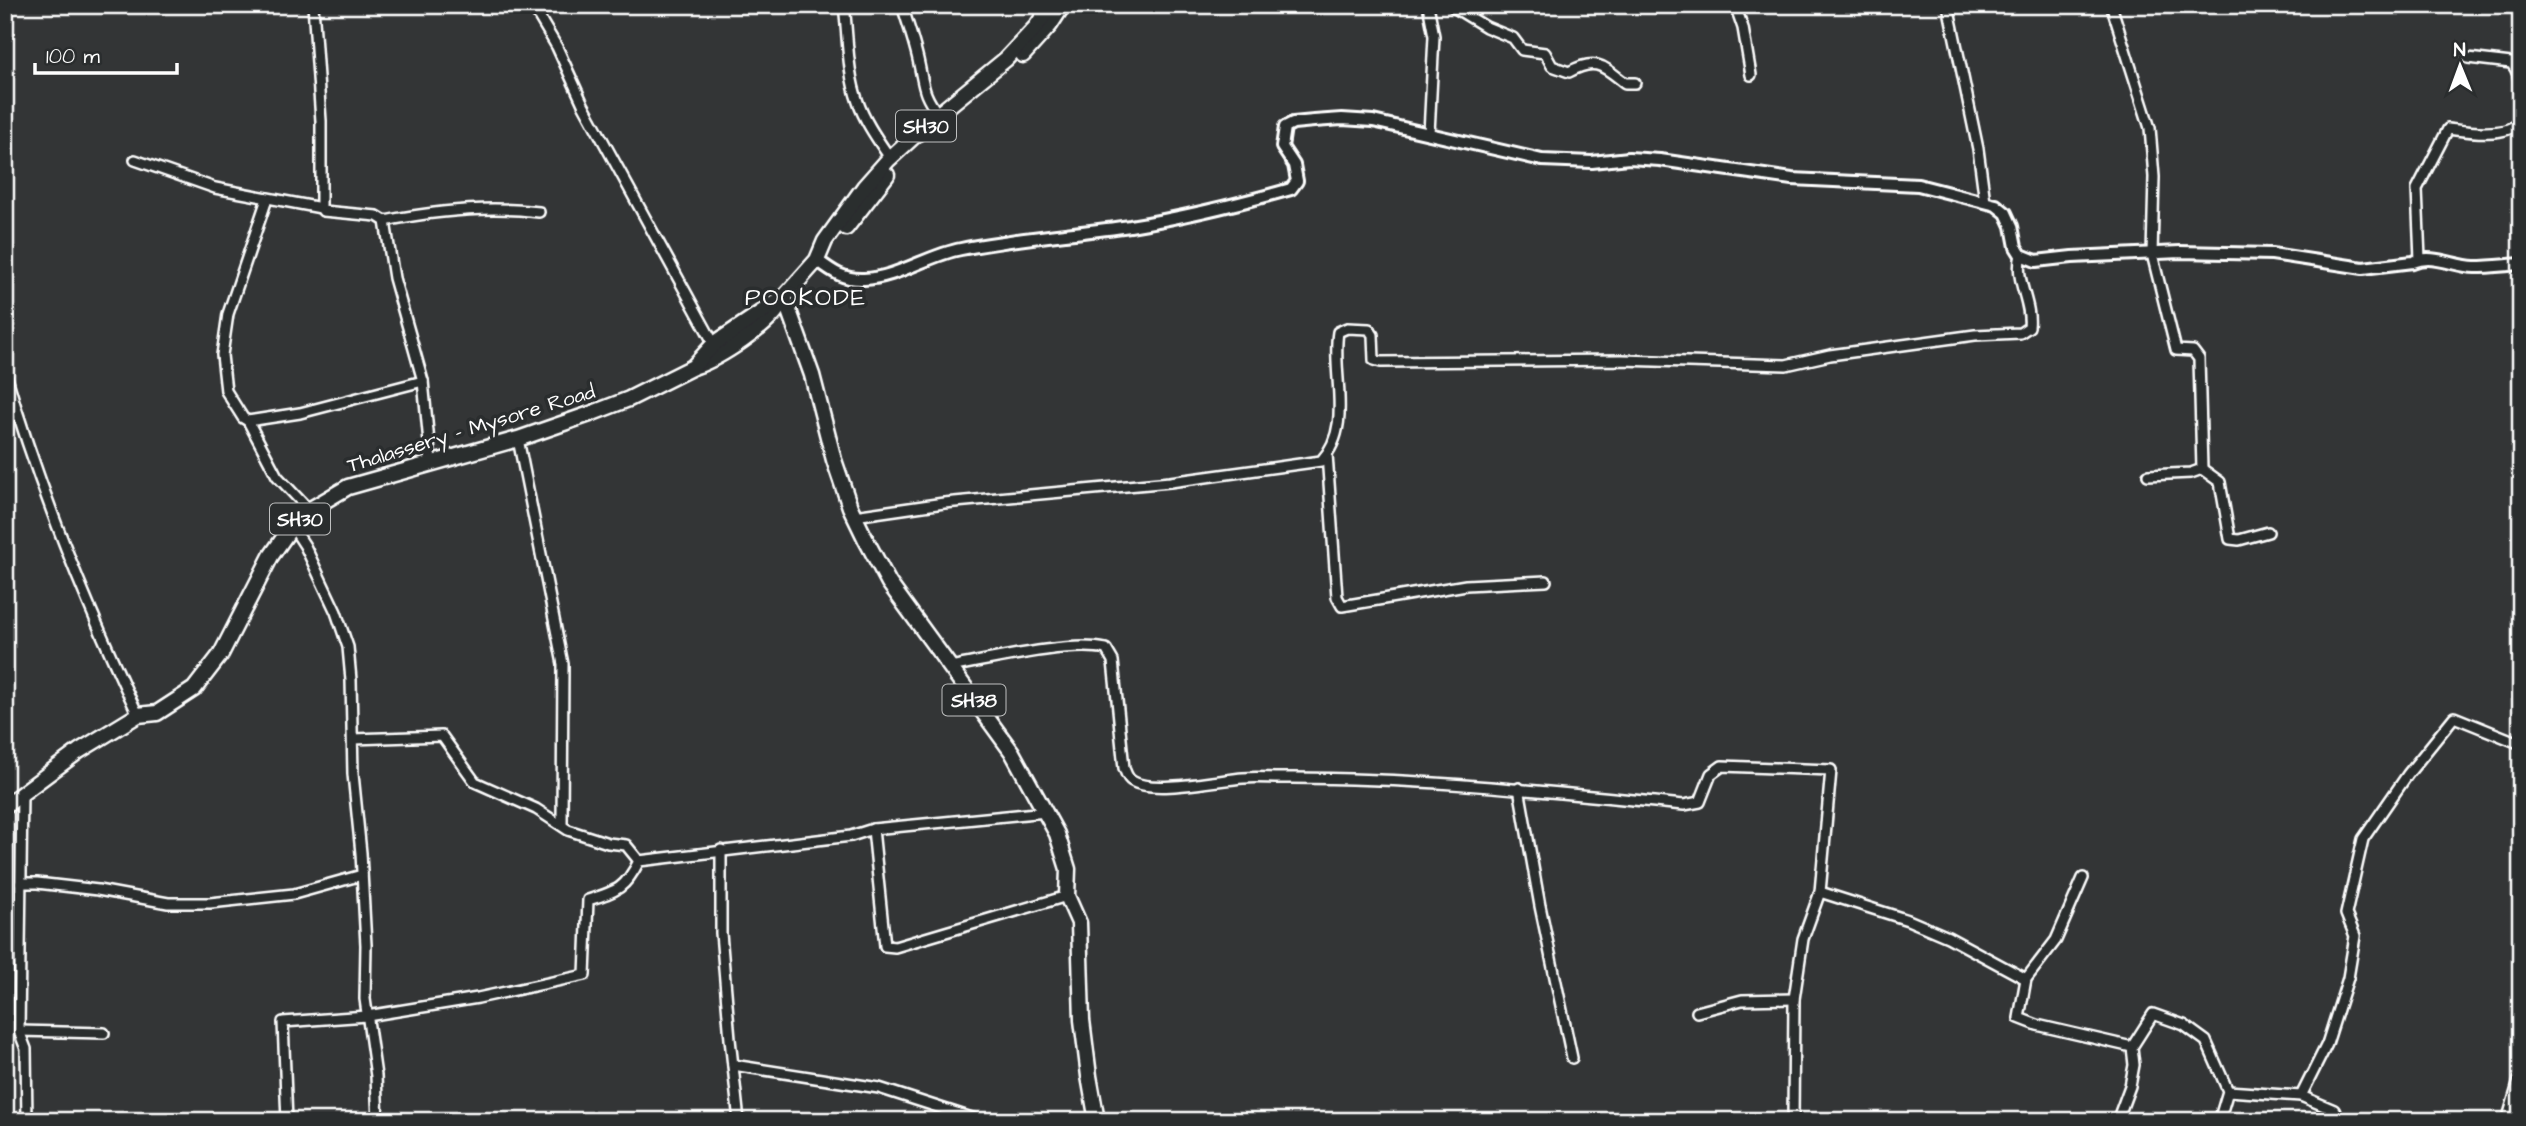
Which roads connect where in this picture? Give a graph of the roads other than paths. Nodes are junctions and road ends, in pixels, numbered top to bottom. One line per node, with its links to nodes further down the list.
1 (313, 5): 21 (street)
2 (532, 5): 30 (street)
3 (844, 5): 17 (street)
4 (902, 5): 15 (street)
5 (1051, 5): 15 (main road, Thalassery - Mysore Road / SH30)
6 (1063, 5): 27 (main road)
7 (1428, 5): 16 (street)
8 (1450, 5): 14 (street)
9 (1735, 5): 13 (street)
10 (1948, 5): 20 (street)
11 (2111, 5): 24 (street)
12 (2468, 58): 26 (street)
13 (1751, 75)
14 (1635, 83)
15 (939, 115): 17 (main road, Thalassery - Mysore Road / SH30)
16 (1429, 133): 20 (street); 27 (street)
17 (890, 158): 27 (main road, Thalassery - Mysore Road / SH30)
18 (135, 160): 19 (street)
19 (267, 199): 21 (street); 34 (street)
20 (1985, 202): 25 (street)
21 (321, 208): 23 (street)
22 (539, 212): 23 (street)
23 (385, 220): 33 (street)
24 (2152, 254): 25 (street); 26 (street); 38 (street)
25 (2021, 255): 36 (street)
26 (2420, 259): 28 (street)
27 (817, 260): 29 (main road, Thalassery - Mysore Road / SH30)
28 (2521, 264)
29 (784, 297): 30 (main road, Thalassery - Mysore Road / SH30); 31 (main road); 41 (main road, SH38)
30 (714, 344): 31 (main road, Thalassery - Mysore Road / SH30)
31 (693, 367): 35 (main road, Thalassery - Mysore Road / SH30)
32 (5, 371): 46 (street)
33 (423, 381): 34 (street); 37 (street)
34 (248, 421): 40 (street)
35 (519, 439): 37 (main road, Thalassery - Mysore Road / SH30); 53 (street)
36 (1327, 454): 41 (street); 44 (street)
37 (431, 463): 40 (main road, Thalassery - Mysore Road / SH30)
38 (2202, 469): 39 (street); 43 (street)
39 (2148, 475)
40 (309, 510): 42 (main road, Thalassery - Mysore Road / SH30)
41 (854, 516): 45 (main road, SH38)
42 (292, 526): 46 (main road, Thalassery - Mysore Road / SH30); 47 (street)
43 (2268, 532)
44 (1546, 581)
45 (950, 667): 49 (street); 52 (main road, SH38)
46 (138, 716): 50 (main road, Thalassery - Mysore Road / SH30)
47 (353, 739): 53 (street); 57 (street)
48 (2521, 744): 73 (street)
49 (1519, 788): 60 (street); 69 (street)
50 (22, 792): 51 (main road, Thalassery - Mysore Road / SH30); 59 (street)
51 (5, 806)
52 (1046, 813): 54 (street); 61 (main road, SH38)
53 (562, 824): 56 (street)
54 (873, 830): 55 (street); 61 (street)
55 (721, 850): 56 (street); 70 (street)
56 (639, 861): 65 (street)
57 (362, 875): 59 (street); 65 (street)
58 (2083, 878): 62 (street)
59 (21, 883): 66 (street)
60 (1820, 892): 62 (street); 63 (street)
61 (1067, 896): 80 (main road, SH38)
62 (2026, 979): 68 (street)
63 (1794, 999): 64 (street); 81 (street)
64 (1696, 1012)
65 (367, 1016): 76 (street); 77 (street)
66 (19, 1031): 67 (street); 75 (street)
67 (104, 1033)
68 (2132, 1047): 72 (street); 82 (street)
69 (1572, 1058)
70 (733, 1065): 78 (street); 79 (street)
71 (2521, 1074): 85 (street)
72 (2228, 1091): 73 (street); 83 (street)
73 (2301, 1096): 74 (street)
74 (2339, 1120): 84 (street)
75 (27, 1121)
76 (287, 1121)
77 (378, 1121)
78 (739, 1121)
79 (981, 1121)
80 (1097, 1121)
81 (1793, 1121)
82 (2117, 1121)
83 (2219, 1121)
84 (2356, 1121)
85 (2507, 1121)

